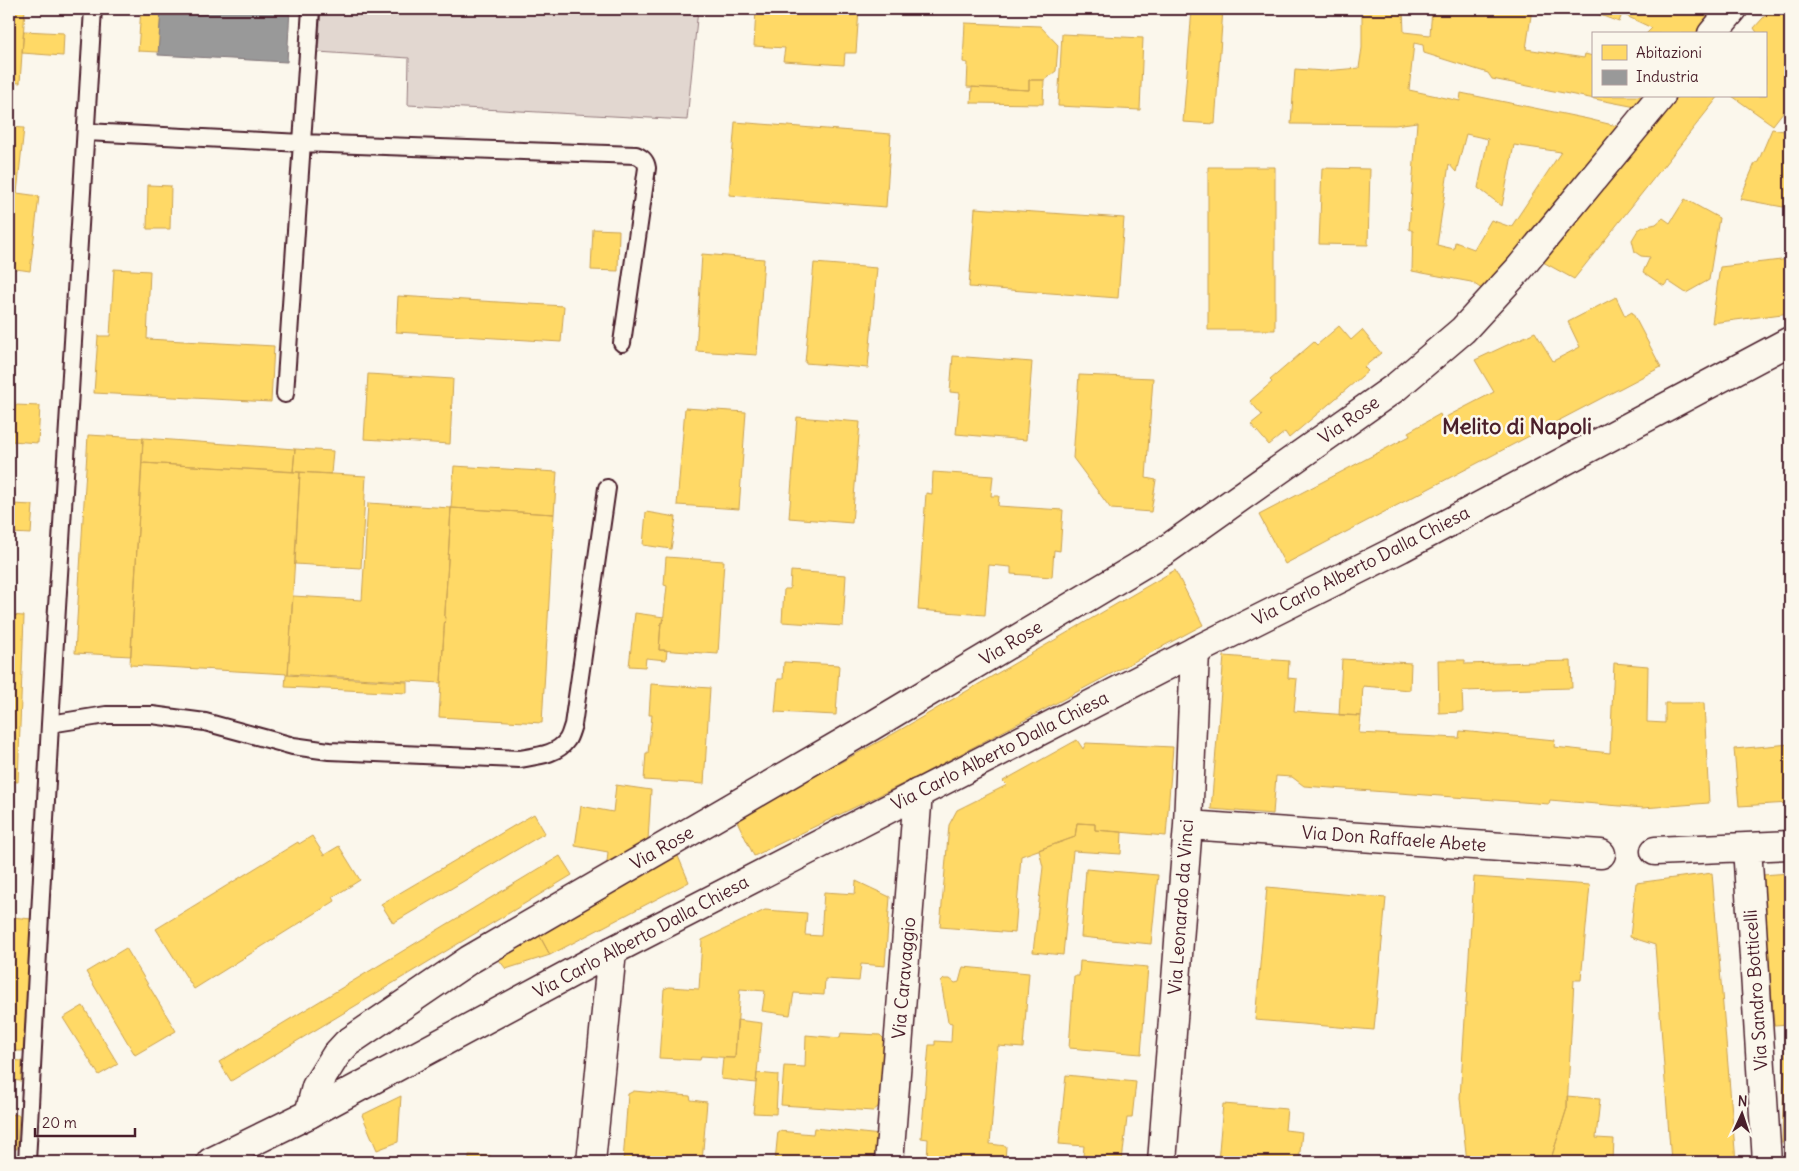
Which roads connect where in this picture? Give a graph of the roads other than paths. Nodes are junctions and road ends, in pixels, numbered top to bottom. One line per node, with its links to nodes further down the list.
1 (93, 9): 6 (lane)
2 (311, 9): 7 (lane)
3 (1733, 9): 4 (street)
4 (1714, 32)
5 (1659, 98): 21 (street, Via Rose)
6 (86, 132): 7 (lane); 13 (lane)
7 (302, 143): 9 (lane); 10 (lane)
8 (1790, 340): 12 (street, Via Carlo Alberto Dalla Chiesa)
9 (622, 343)
10 (285, 394)
11 (607, 488): 13 (lane)
12 (1194, 651): 14 (street, Via Carlo Alberto Dalla Chiesa); 15 (street, Via Leonardo da Vinci)
13 (50, 724): 22 (lane)
14 (918, 793): 20 (street, Via Carlo Alberto Dalla Chiesa); 25 (street, Via Caravaggio)
15 (1188, 825): 19 (street, Via Don Raffaele Abete); 26 (street, Via Leonardo da Vinci)
16 (1790, 845): 17 (street)
17 (1747, 847): 18 (street); 27 (street, Via Sandro Botticelli)
18 (1656, 851)
19 (1601, 854)
20 (612, 951): 21 (street, Via Carlo Alberto Dalla Chiesa); 24 (street)
21 (310, 1114): 23 (street, Via Carlo Alberto Dalla Chiesa)
22 (27, 1162)
23 (211, 1162)
24 (592, 1162)
25 (889, 1162)
26 (1162, 1162)
27 (1768, 1162)

